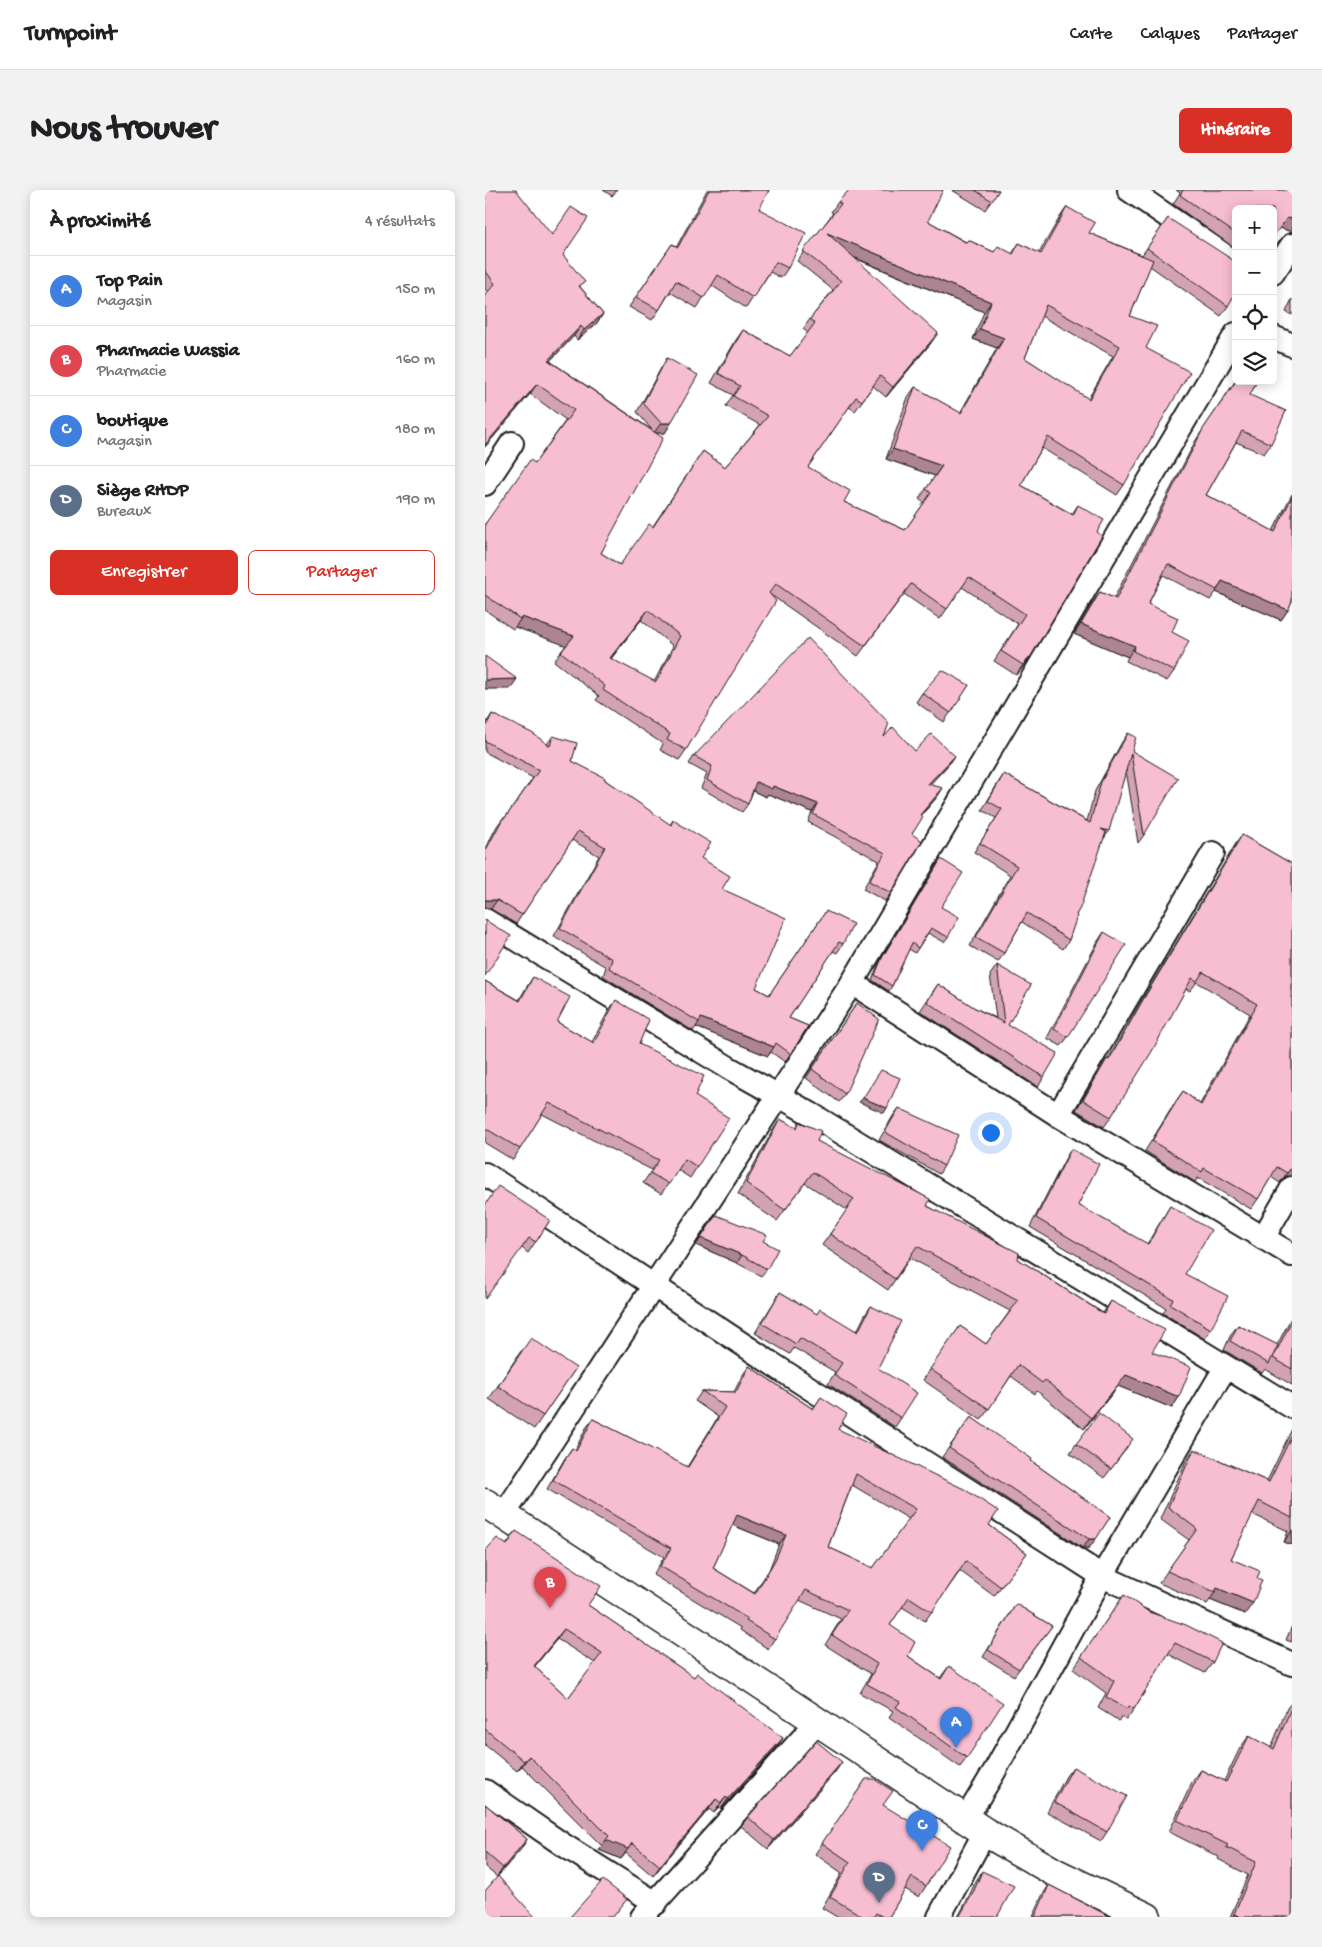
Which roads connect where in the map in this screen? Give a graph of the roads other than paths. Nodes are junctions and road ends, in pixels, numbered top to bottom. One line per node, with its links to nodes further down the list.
1 (1129, 190): 3 (street)
2 (1292, 245): 4 (street)
3 (1232, 260)
4 (1277, 267)
5 (1277, 339): 7 (street)
6 (1232, 340): 12 (street)
7 (1292, 345)
8 (512, 443): 9 (street)
9 (485, 484)
10 (1213, 853): 14 (street)
11 (485, 920): 13 (street)
12 (852, 983): 13 (street); 14 (street)
13 (779, 1096): 19 (street); 20 (street)
14 (1058, 1115): 17 (street)
15 (485, 1174): 19 (street)
16 (1292, 1188): 17 (street)
17 (1263, 1238): 18 (street)
18 (1292, 1256)
19 (653, 1285): 22 (street); 23 (street)
20 (1225, 1368): 21 (street); 23 (street)
21 (1292, 1407)
22 (494, 1510): 25 (street)
23 (1103, 1576): 24 (street); 27 (street)
24 (1292, 1664)
25 (817, 1722): 27 (street); 28 (street)
26 (485, 1791): 28 (street)
27 (975, 1826): 29 (street); 30 (street)
28 (649, 1910)
29 (939, 1917)
30 (1147, 1917)

